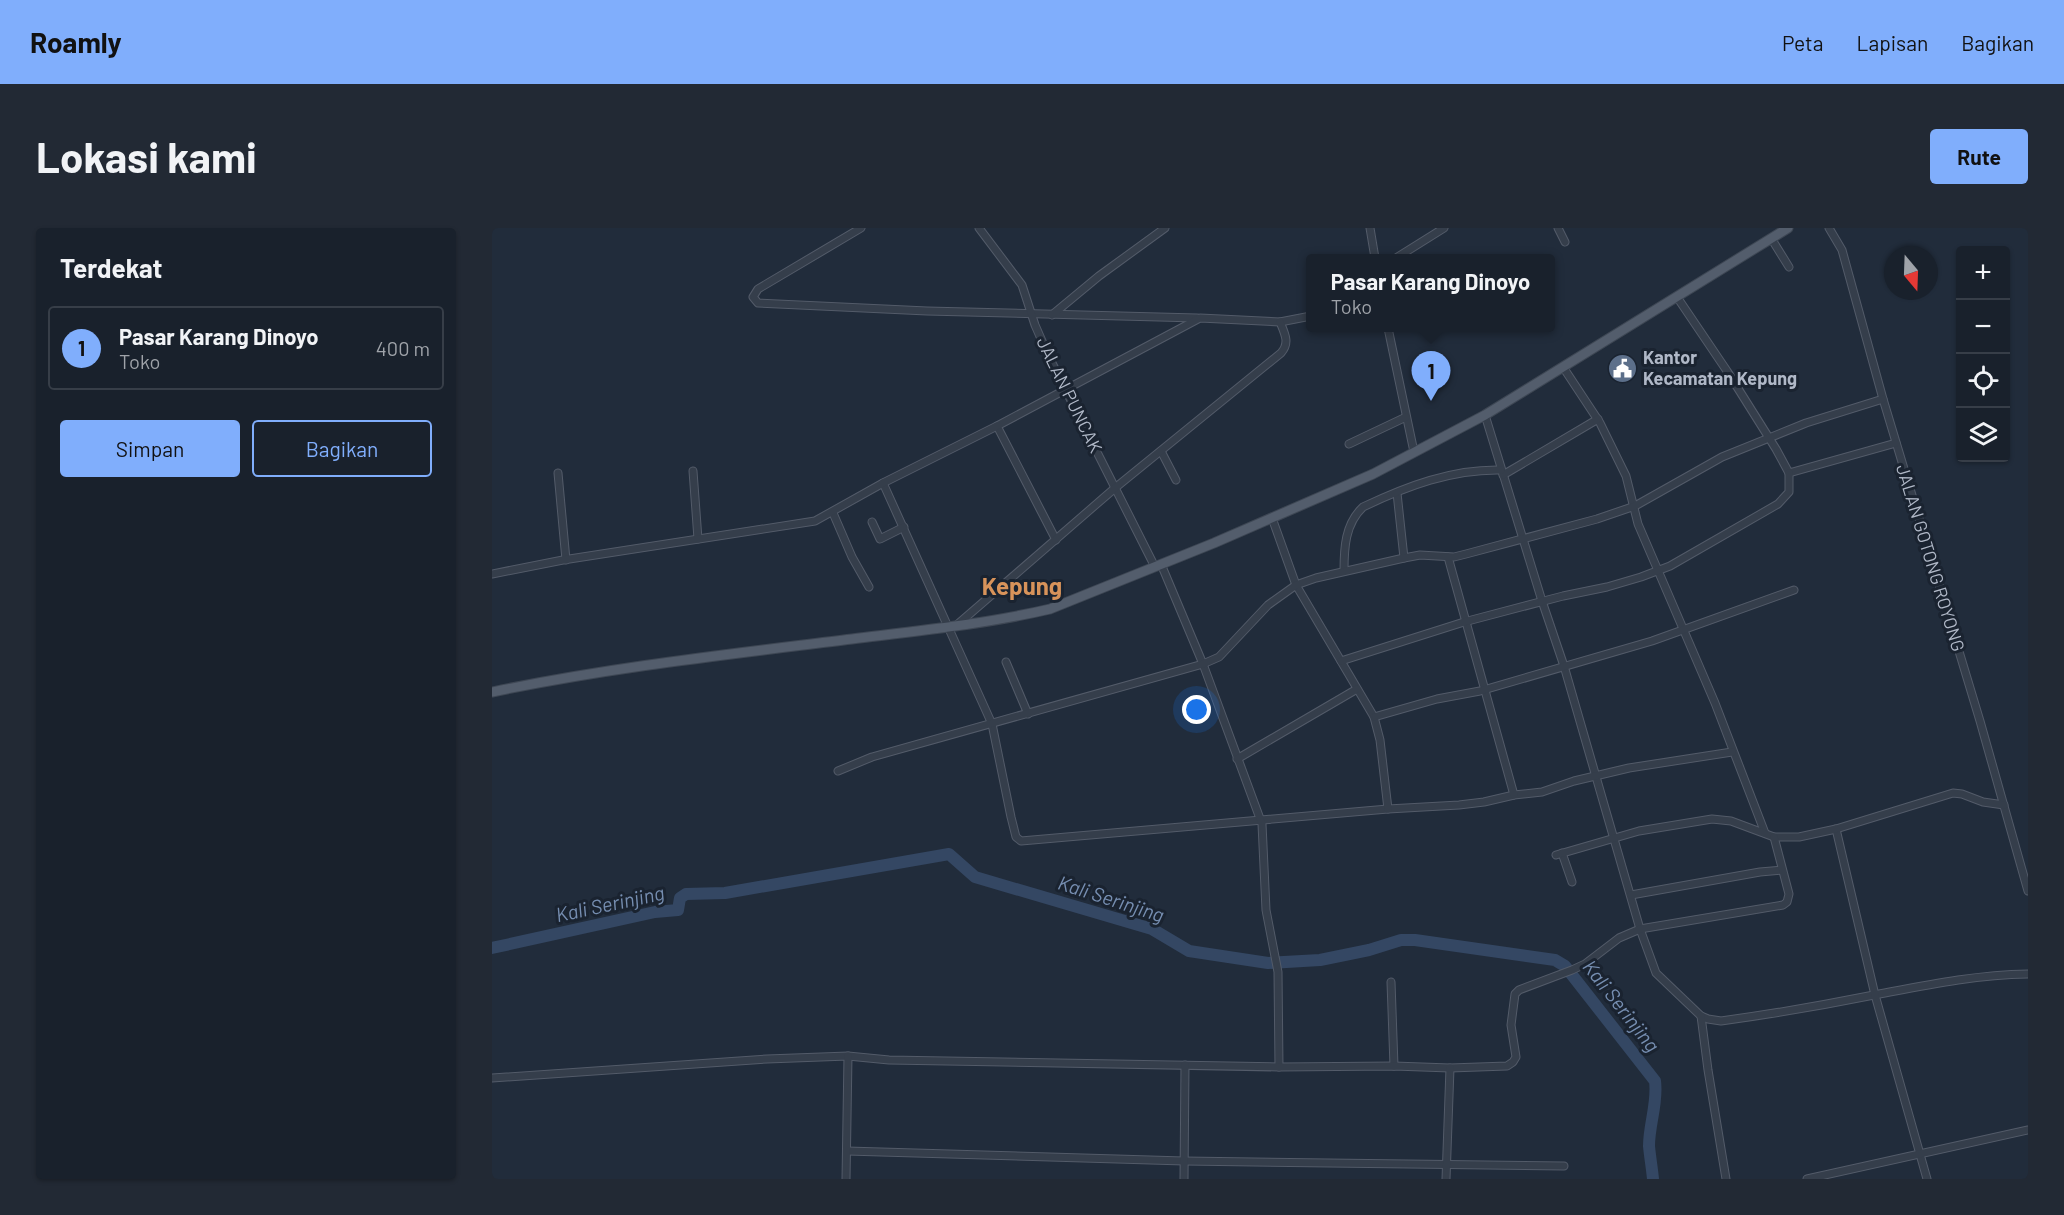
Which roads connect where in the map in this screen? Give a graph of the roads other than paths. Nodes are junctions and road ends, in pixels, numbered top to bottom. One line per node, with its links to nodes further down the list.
1 (861, 228): 15 (street)
2 (979, 228): 15 (street, JALAN PUNCAK)
3 (1165, 228): 16 (street)
4 (1370, 228): 11 (street)
5 (1444, 228): 12 (street)
6 (1558, 228): 10 (street)
7 (1788, 228): 9 (main road)
8 (1828, 228): 23 (street, JALAN GOTONG ROYONG)
9 (1771, 238): 13 (street); 14 (main road)
10 (1565, 242)
11 (1374, 254)
12 (1402, 254)
13 (1789, 267)
14 (1677, 297): 21 (main road); 28 (street)
15 (1031, 313): 16 (street); 22 (street, JALAN PUNCAK)
16 (1052, 315): 18 (street)
17 (1306, 317): 19 (street)
18 (1200, 318): 19 (street); 22 (street)
19 (1280, 322): 31 (street)
20 (1389, 332): 25 (street)
21 (1563, 367): 24 (main road); 26 (street)
22 (1065, 389): 27 (street); 39 (street, JALAN PUNCAK)
23 (1883, 399): 28 (street); 29 (street, JALAN GOTONG ROYONG)
24 (1485, 415): 32 (main road); 35 (street)
25 (1406, 417): 30 (street); 32 (street)
26 (1598, 419): 35 (street); 41 (street)
27 (997, 426): 38 (street); 47 (street)
28 (1768, 438): 36 (street); 41 (street)
29 (1896, 443): 36 (street); 78 (street, JALAN GOTONG ROYONG)
30 (1349, 444)
31 (1161, 451): 37 (street); 39 (street)
32 (1414, 453): 43 (main road)
33 (693, 471): 46 (street)
34 (558, 473): 51 (street)
35 (1502, 473): 40 (street); 48 (street)
36 (1789, 473): 53 (street)
37 (1176, 480)
38 (884, 483): 42 (street); 45 (street)
39 (1115, 488): 47 (street); 52 (street, JALAN PUNCAK)
40 (1397, 493): 50 (street); 54 (street)
41 (1635, 507): 48 (street); 53 (street)
42 (832, 513): 46 (street); 57 (street)
43 (1272, 518): 52 (main road); 56 (street)
44 (872, 522): 45 (street)
45 (904, 527): 61 (street)
46 (698, 539): 51 (street)
47 (1056, 540): 61 (street)
48 (1523, 540): 49 (street); 59 (street)
49 (1448, 557): 50 (street); 60 (street)
50 (1404, 558): 54 (street)
51 (566, 560): 55 (street)
52 (1158, 566): 61 (main road); 63 (street, JALAN PUNCAK)
53 (1658, 570): 59 (street); 62 (street)
54 (1344, 571): 56 (street)
55 (492, 574)
56 (1296, 585): 63 (street); 64 (street)
57 (868, 587)
58 (1794, 590): 62 (street)
59 (1542, 602): 60 (street); 66 (street)
60 (1464, 622): 64 (street); 68 (street)
61 (953, 625): 69 (main road); 72 (street)
62 (1683, 631): 66 (street); 73 (street)
63 (1202, 660): 70 (street); 74 (street, JALAN PUNCAK)
64 (1341, 661): 67 (street)
65 (1006, 662): 70 (street)
66 (1564, 666): 68 (street); 76 (street)
67 (1357, 689): 71 (street); 74 (street)
68 (1484, 689): 71 (street); 77 (street)
69 (492, 692)
70 (1027, 709): 72 (street)
71 (1374, 717): 79 (street)
72 (990, 722): 75 (street); 80 (street)
73 (1732, 752): 76 (street); 82 (street)
74 (1237, 759): 80 (street, JALAN PUNCAK)
75 (838, 771)
76 (1596, 775): 77 (street); 84 (street)
77 (1514, 795): 79 (street)
78 (2004, 805): 81 (street); 87 (street, JALAN GOTONG ROYONG)
79 (1388, 808): 80 (street)
80 (1261, 824): 97 (street, JALAN PUNCAK)
81 (1836, 829): 83 (street); 92 (street)
82 (1765, 833): 83 (street); 84 (street)
83 (1774, 837): 85 (street)
84 (1613, 839): 86 (street); 88 (street)
85 (1782, 870): 88 (street); 89 (street)
86 (1572, 882)
87 (2028, 891)
88 (1631, 895): 89 (street)
89 (1640, 929): 93 (street); 98 (street)
90 (2028, 974): 92 (street)
91 (1391, 982): 96 (street)
92 (1875, 995): 93 (street); 102 (street)
93 (1701, 1016): 109 (street)
94 (848, 1056): 95 (street); 99 (street); 101 (street)
95 (1185, 1065): 97 (street); 103 (street)
96 (1394, 1066): 97 (street); 98 (street)
97 (1279, 1067)
98 (1450, 1068): 104 (street)
99 (492, 1078)
100 (2028, 1130): 102 (street)
101 (847, 1151): 103 (street); 106 (street)
102 (1920, 1155): 110 (street); 111 (street)
103 (1184, 1161): 104 (street); 107 (street)
104 (1446, 1163): 105 (street); 108 (street)
105 (1564, 1166)
106 (846, 1179)
107 (1184, 1179)
108 (1446, 1179)
109 (1726, 1179)
110 (1808, 1179)
111 (1927, 1179)

